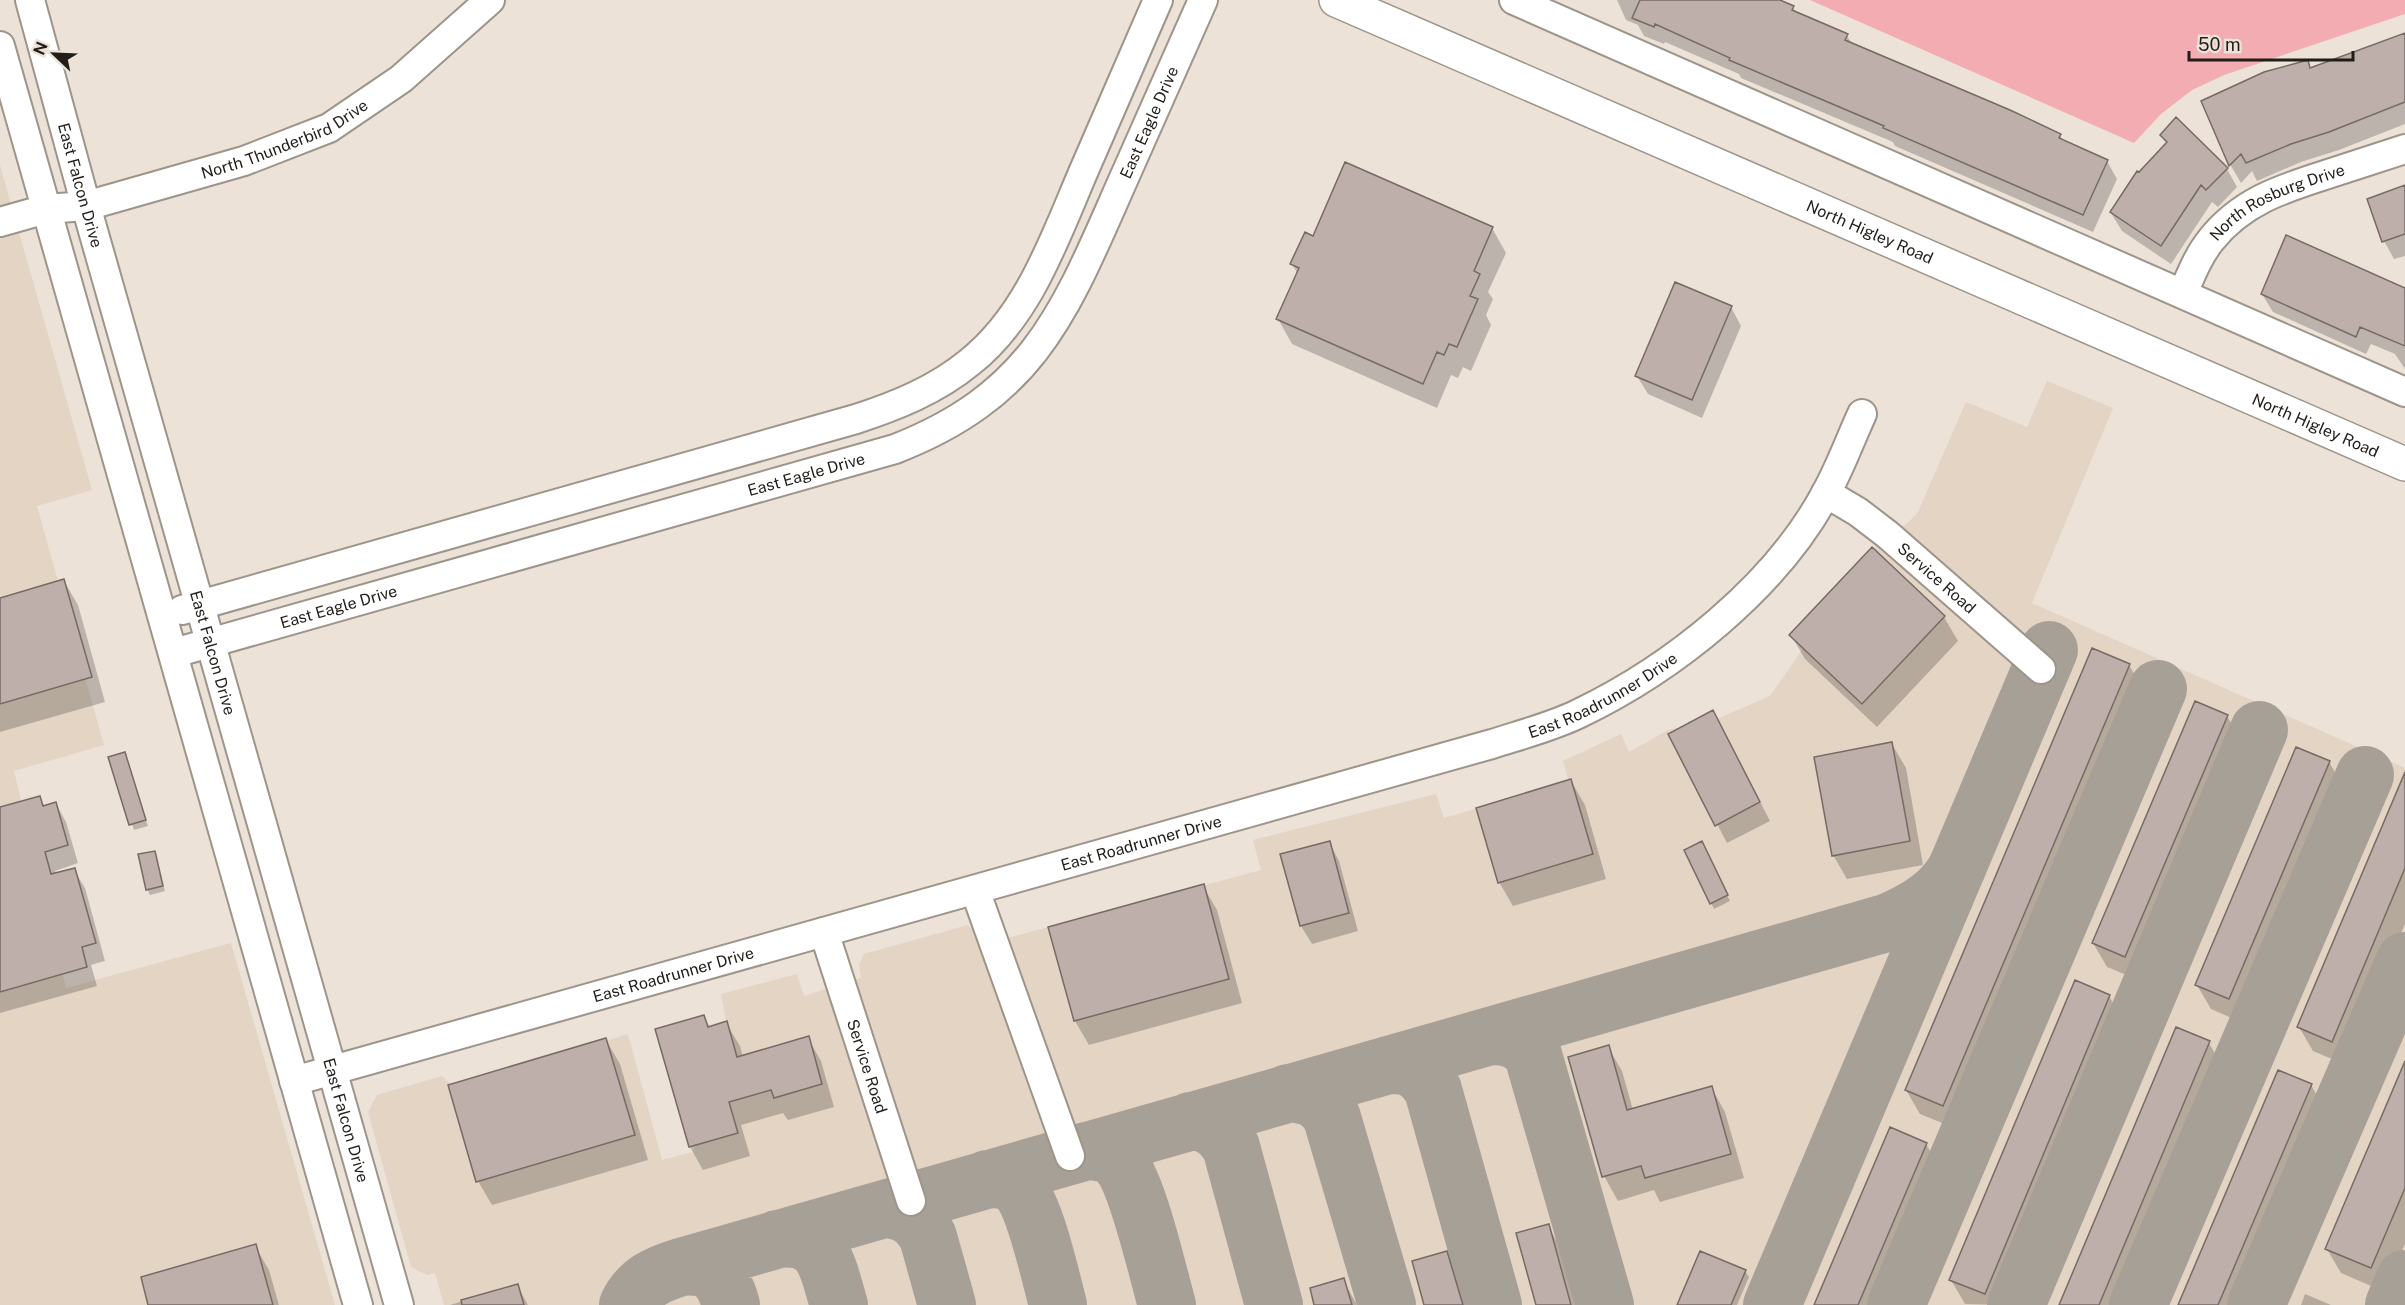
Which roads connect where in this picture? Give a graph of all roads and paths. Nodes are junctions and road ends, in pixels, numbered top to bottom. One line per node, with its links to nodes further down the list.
1 (30, 0): 9 (street, East Falcon Drive)
2 (490, 0): 9 (street, North Thunderbird Drive)
3 (1158, 0): 17 (street)
4 (1203, 0): 18 (street, East Eagle Drive)
5 (1336, 0): 15 (main road, North Higley Road)
6 (1514, 0): 12 (street)
7 (0, 46): 10 (street)
8 (2405, 149): 12 (street, North Rosburg Drive)
9 (86, 206): 10 (street, North Thunderbird Drive); 19 (street, East Falcon Drive)
10 (46, 209): 11 (street, North Thunderbird Drive); 20 (street)
11 (0, 222)
12 (2183, 293): 13 (street)
13 (2405, 392)
14 (1862, 414): 16 (street, East Roadrunner Drive)
15 (2405, 464)
16 (1826, 493): 23 (street, Service Road); 24 (street, East Roadrunner Drive)
17 (559, 503): 18 (street); 19 (street)
18 (570, 542): 21 (street, East Eagle Drive)
19 (200, 604): 20 (street); 21 (street, East Falcon Drive)
20 (163, 615): 22 (street)
21 (211, 642): 22 (street, East Eagle Drive); 26 (street, East Falcon Drive)
22 (174, 654): 27 (street)
23 (2041, 669)
24 (975, 890): 25 (street, East Roadrunner Drive); 28 (street)
25 (824, 932): 26 (street, East Roadrunner Drive); 29 (street, Service Road)
26 (332, 1070): 27 (street, East Roadrunner Drive); 31 (street, East Falcon Drive)
27 (294, 1081): 30 (street)
28 (1070, 1156)
29 (911, 1201)
30 (358, 1305)
31 (399, 1305)

